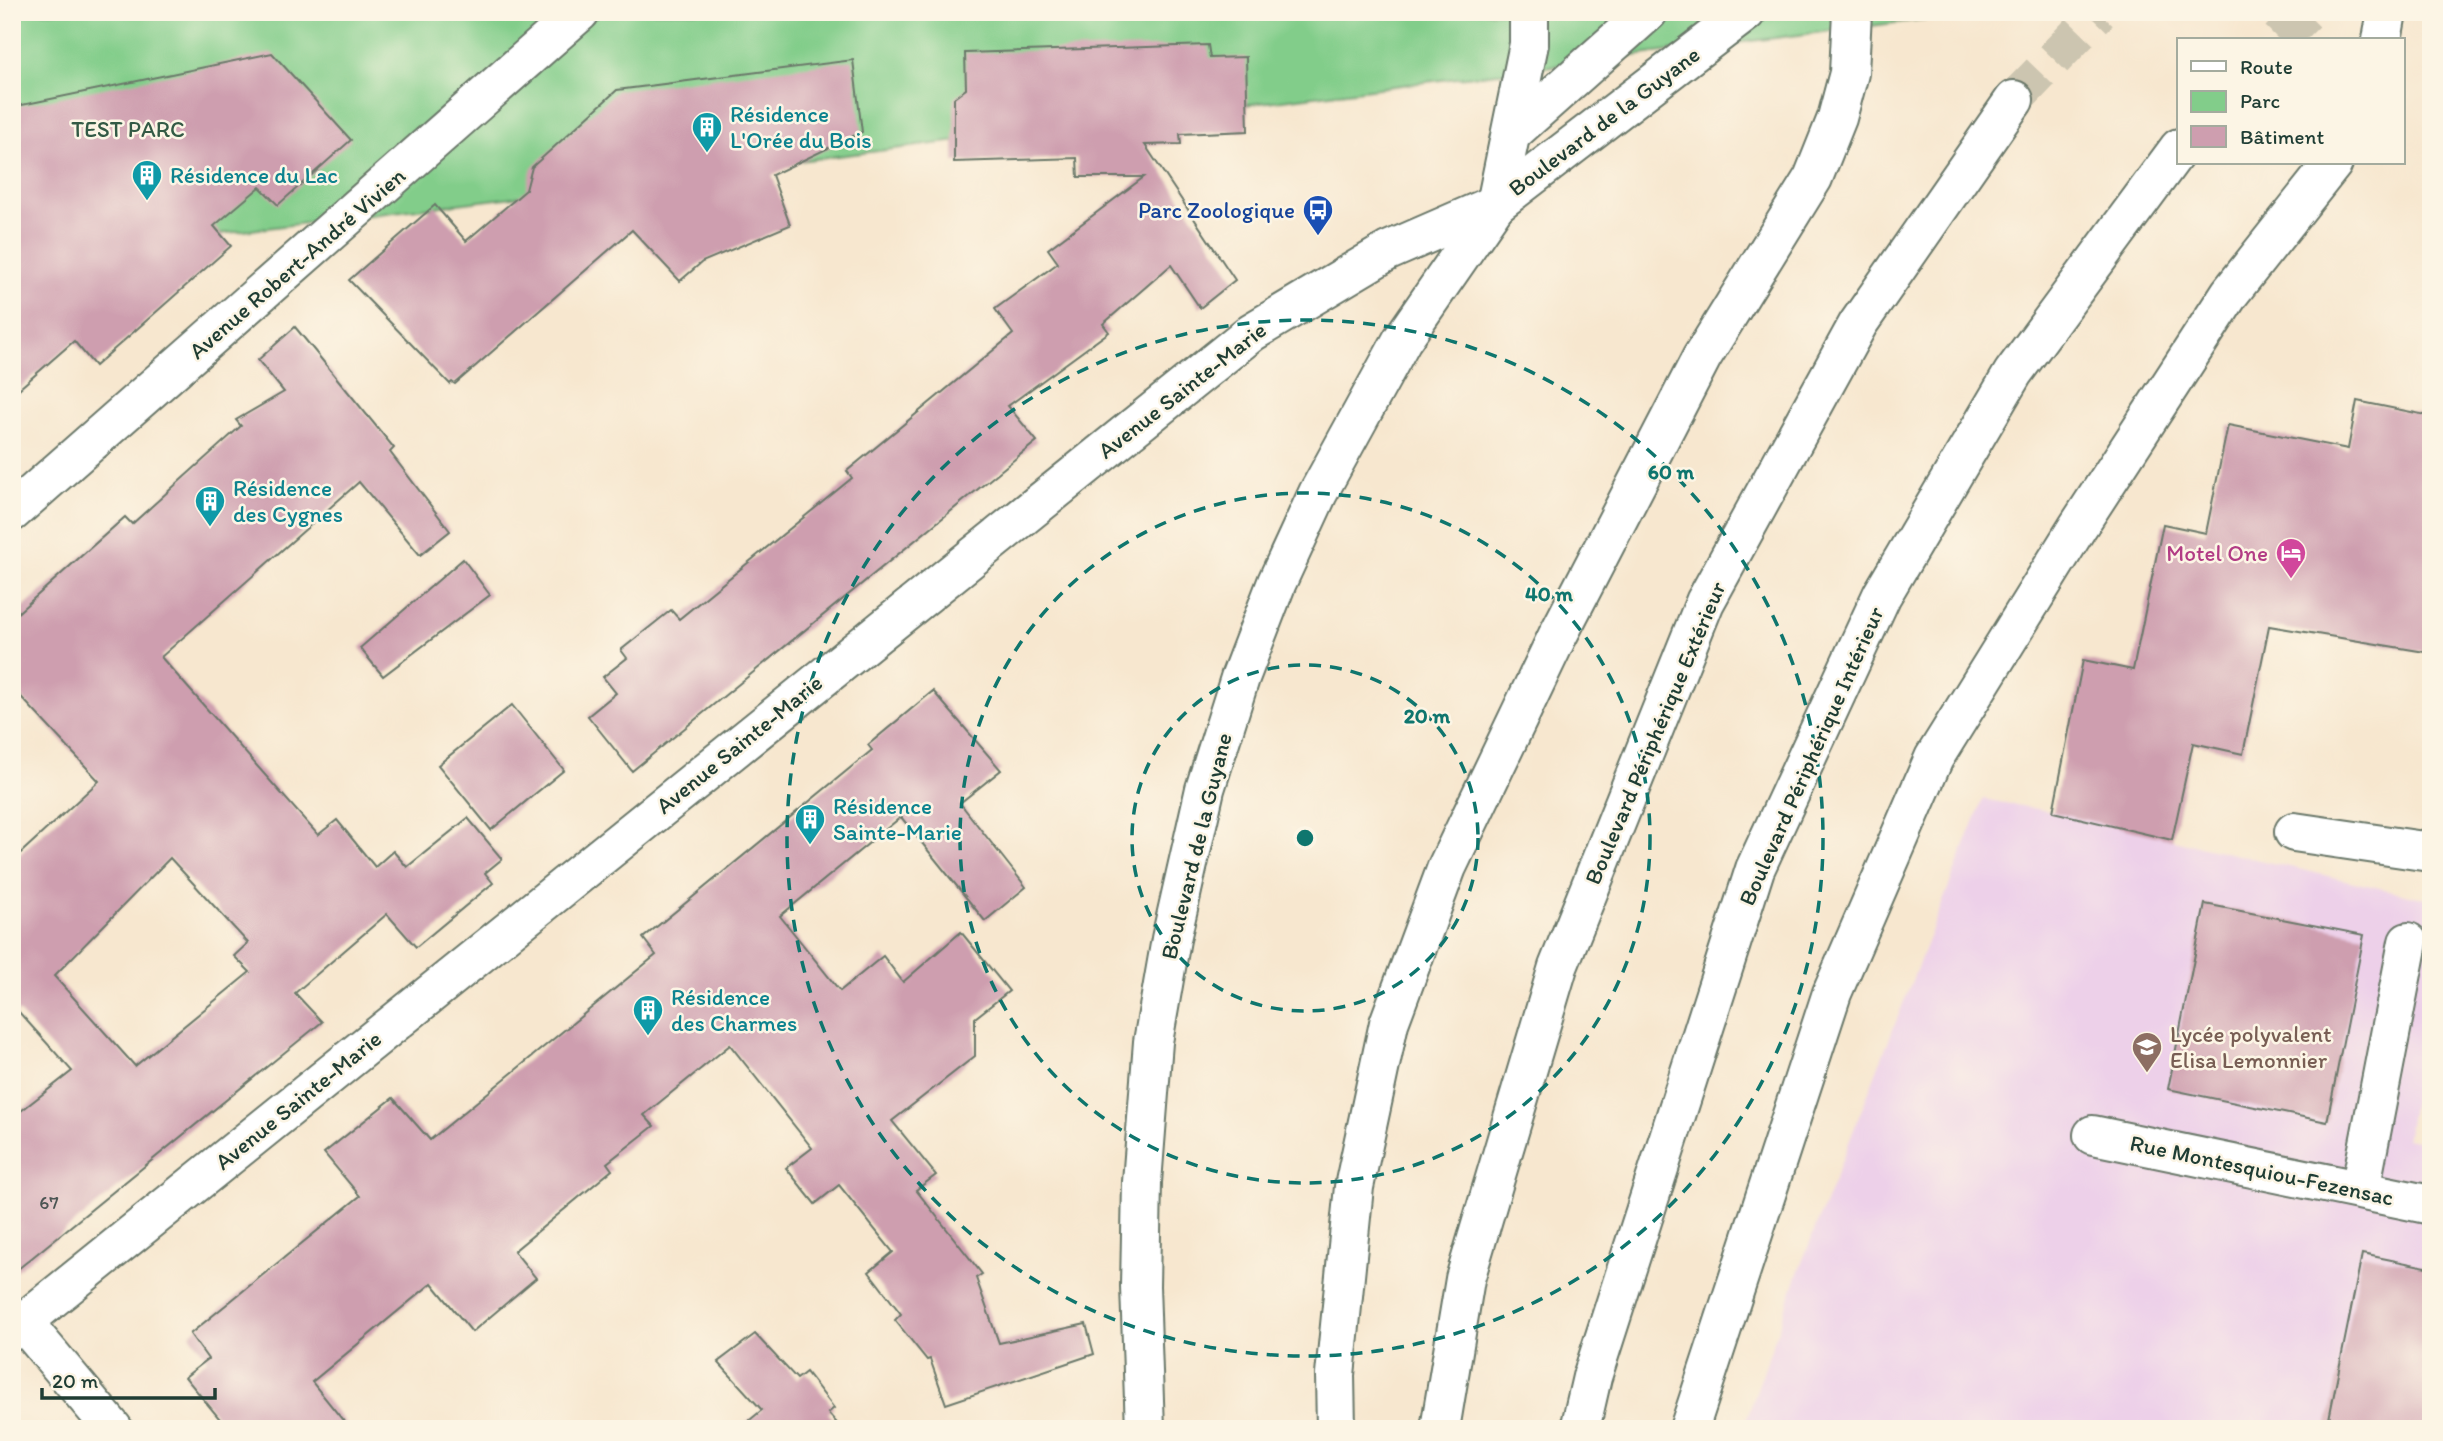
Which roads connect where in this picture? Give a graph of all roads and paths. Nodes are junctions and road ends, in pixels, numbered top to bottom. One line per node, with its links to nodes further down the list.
1 (580, 12): 13 (main road, Avenue Robert-André Vivien)
2 (1529, 12): 9 (main road)
3 (1647, 12): 9 (main road, Boulevard de la Guyane)
4 (1746, 12): 12 (main road, Boulevard de la Guyane)
5 (1852, 12): 23 (main road)
6 (2387, 12): 7 (main road)
7 (2382, 38)
8 (2014, 100): 24 (main road, Boulevard Périphérique Extérieur)
9 (1513, 132): 12 (main road, Boulevard de la Guyane)
10 (2177, 151): 25 (main road, Boulevard Périphérique Intérieur)
11 (2332, 164): 26 (main road)
12 (1496, 204): 20 (main road, Avenue Sainte-Marie); 22 (main road, Boulevard de la Guyane)
13 (12, 512)
14 (2294, 832): 15 (main road)
15 (2431, 847)
16 (2408, 942): 18 (main road)
17 (2093, 1135): 18 (main road, Rue Montesquiou-Fezensac)
18 (2360, 1190): 19 (main road, Rue Montesquiou-Fezensac)
19 (2431, 1205)
20 (18, 1326): 21 (main road)
21 (113, 1429)
22 (1146, 1429)
23 (1336, 1429)
24 (1440, 1429)
25 (1580, 1429)
26 (1689, 1429)

